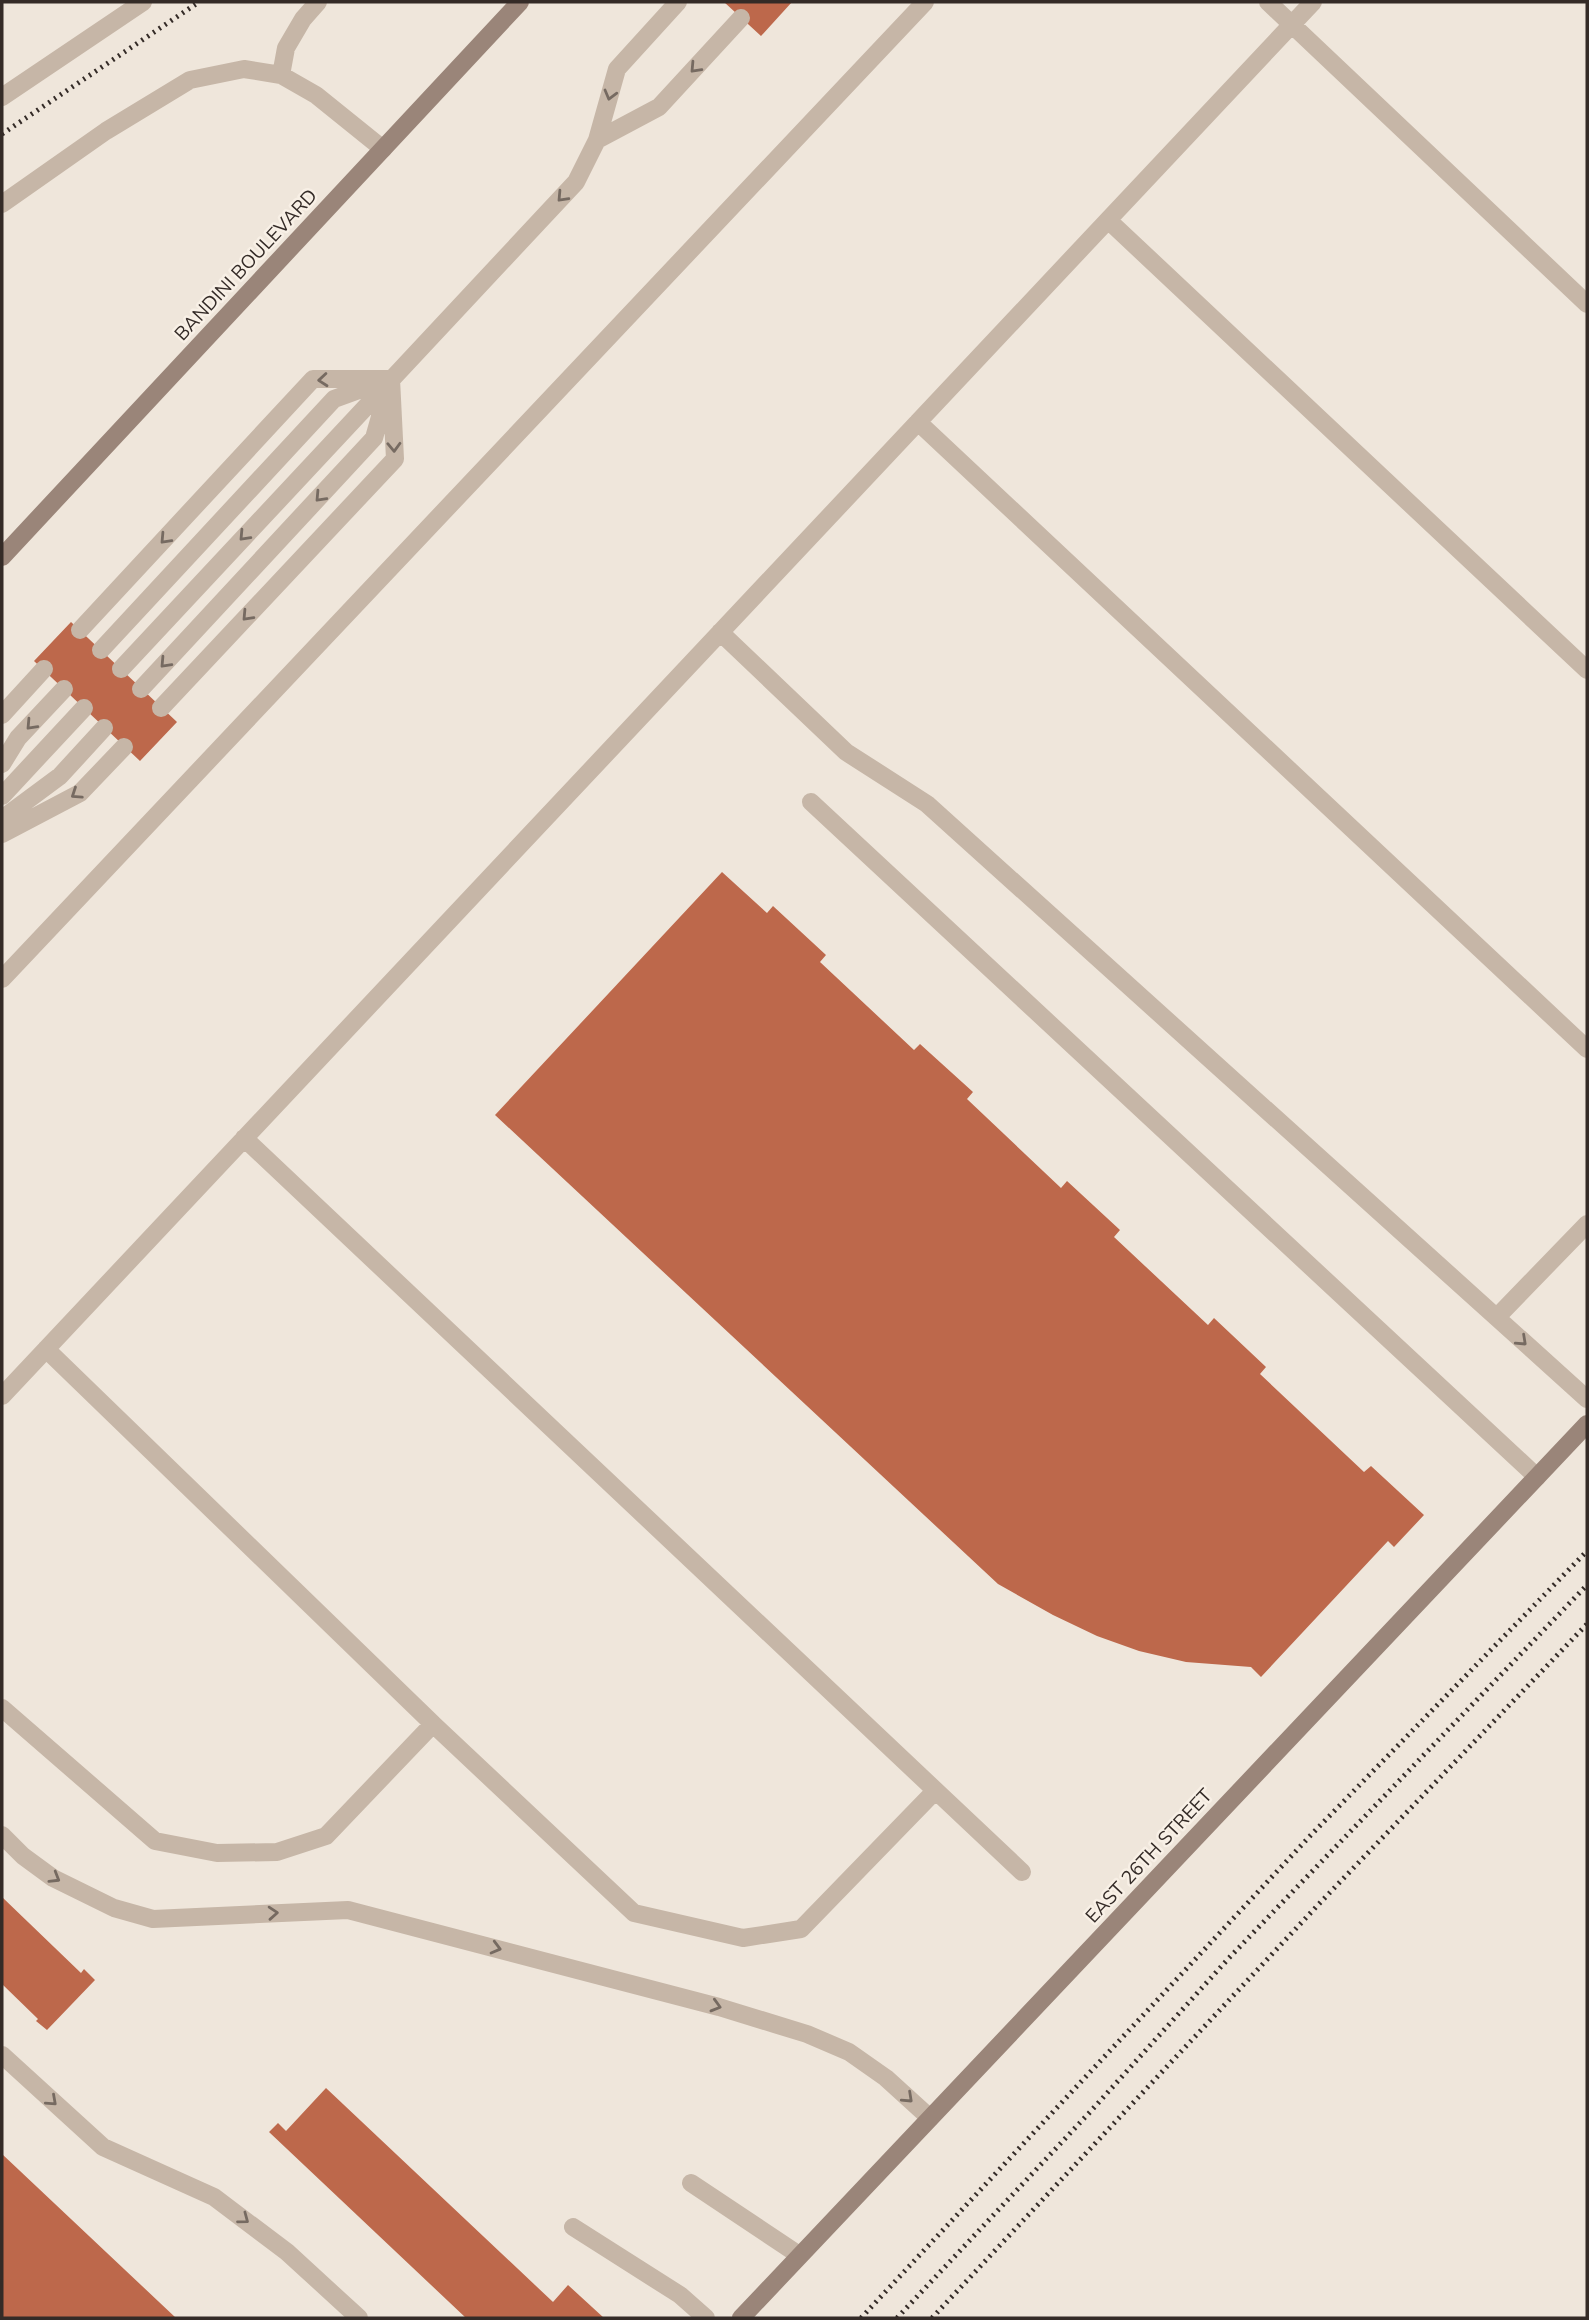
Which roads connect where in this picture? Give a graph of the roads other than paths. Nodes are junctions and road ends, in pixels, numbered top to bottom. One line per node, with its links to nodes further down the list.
1 (143, 2): 11 (lane)
2 (318, 2): 10 (lane)
3 (520, 2): 13 (street, BANDINI BOULEVARD)
4 (678, 2): 12 (lane, one-way to 12)
5 (925, 2): 38 (lane)
6 (1268, 2): 9 (lane)
7 (1313, 2): 9 (lane)
8 (741, 18): 12 (lane, one-way to 12)
9 (1291, 24): 15 (lane); 16 (lane)
10 (281, 75): 13 (lane); 14 (lane)
11 (2, 97)
12 (597, 140): 17 (lane, one-way to 17)
13 (383, 149): 19 (street, BANDINI BOULEVARD)
14 (2, 204)
15 (1108, 220): 18 (lane); 25 (lane)
16 (1587, 304)
17 (391, 379): 20 (lane, one-way to 20); 22 (lane); 24 (lane, one-way to 24); 27 (lane, one-way to 27); 29 (lane, one-way to 29)
18 (918, 422): 21 (lane); 39 (lane)
19 (2, 557)
20 (80, 630)
21 (720, 632): 40 (lane); 42 (lane)
22 (101, 650)
23 (44, 669): 30 (lane)
24 (121, 669)
25 (1587, 670)
26 (64, 689): 33 (lane, one-way to 33)
27 (141, 689)
28 (84, 708): 34 (lane)
29 (161, 708)
30 (2, 715)
31 (104, 728): 36 (lane)
32 (124, 747): 37 (lane, one-way to 37)
33 (2, 764)
34 (2, 796)
35 (811, 802): 47 (lane)
36 (2, 819)
37 (2, 834)
38 (2, 979)
39 (1587, 1049)
40 (244, 1138): 43 (lane); 50 (lane)
41 (1587, 1224): 42 (lane)
42 (1496, 1317): 45 (lane, one-way to 45)
43 (46, 1349): 44 (lane); 49 (lane)
44 (2, 1396)
45 (1587, 1399)
46 (1587, 1424): 47 (street, EAST 26TH STREET)
47 (1537, 1477): 54 (street, EAST 26TH STREET)
48 (2, 1708): 49 (lane)
49 (433, 1724): 50 (lane)
50 (935, 1791): 52 (lane)
51 (2, 1835): 54 (lane, one-way to 54)
52 (1022, 1872)
53 (2, 2055): 58 (lane, one-way to 58)
54 (930, 2118): 57 (street, EAST 26TH STREET)
55 (691, 2183): 57 (lane)
56 (573, 2227): 59 (lane)
57 (799, 2255): 60 (street, EAST 26TH STREET)
58 (359, 2318)
59 (706, 2318)
60 (741, 2318)

